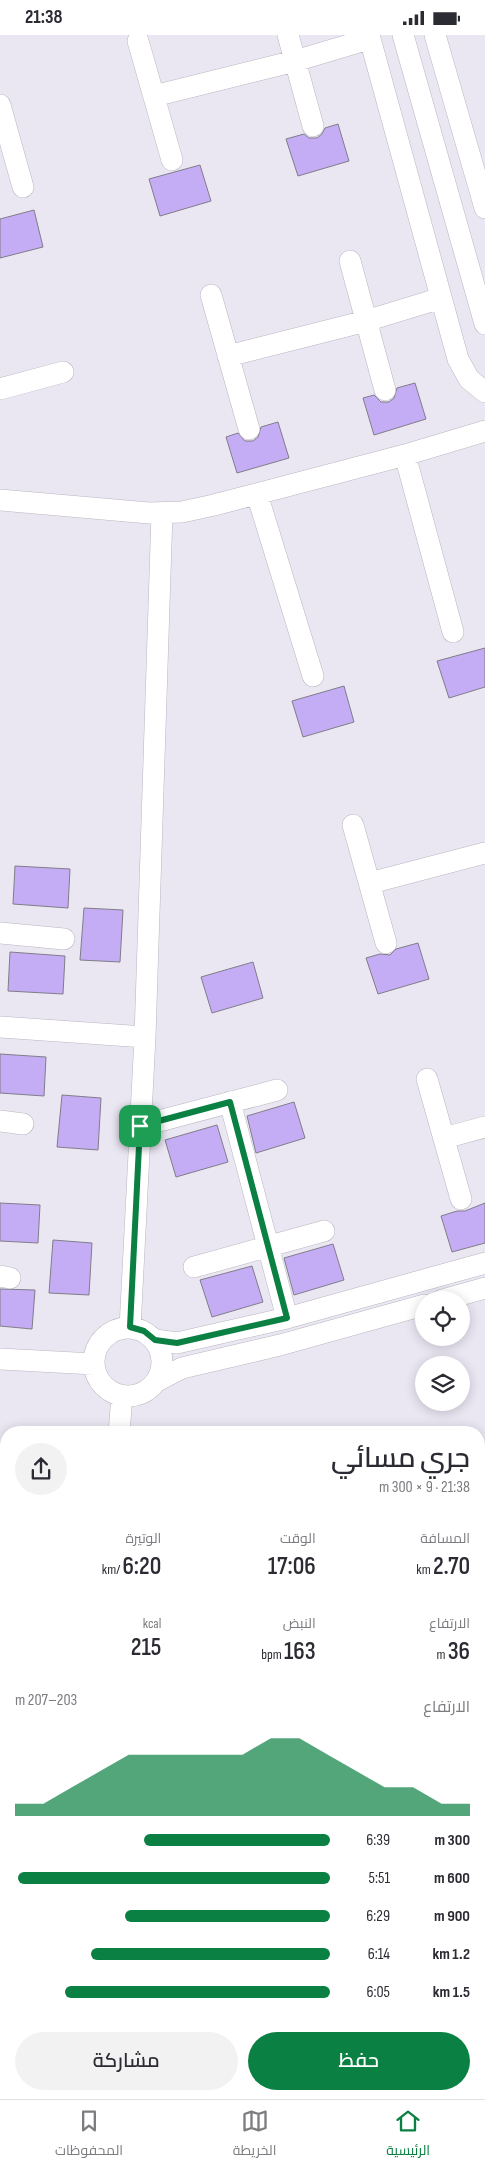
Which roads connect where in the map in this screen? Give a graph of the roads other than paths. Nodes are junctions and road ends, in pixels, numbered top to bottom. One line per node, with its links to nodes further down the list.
1 (288, 35): 6 (street)
2 (403, 35): 18 (street)
3 (435, 35): 13 (street)
4 (369, 37): 6 (street); 16 (street)
5 (138, 41): 7 (street)
6 (295, 61): 7 (street); 9 (street)
7 (154, 96): 11 (street)
8 (0, 105): 10 (street)
9 (312, 126)
10 (4, 134): 12 (street)
11 (172, 160)
12 (23, 187)
13 (485, 208)
14 (350, 261): 17 (street)
15 (211, 295): 19 (street)
16 (441, 298): 17 (street); 23 (street)
17 (366, 321): 19 (street); 22 (street)
18 (485, 323)
19 (228, 356): 24 (street)
20 (63, 372): 21 (street)
21 (0, 389)
22 (385, 390)
23 (485, 392)
24 (249, 429)
25 (484, 436): 26 (street)
26 (405, 455): 27 (street); 30 (street)
27 (257, 494): 29 (street); 31 (street)
28 (0, 499): 29 (street)
29 (162, 513): 39 (street)
30 (453, 632)
31 (313, 676)
32 (353, 825): 34 (street)
33 (485, 853): 34 (street)
34 (370, 883): 37 (street)
35 (0, 933): 36 (street)
36 (64, 939)
37 (386, 943)
38 (0, 1027): 39 (street)
39 (145, 1037): 45 (street)
40 (427, 1079): 47 (street)
41 (277, 1091): 42 (street)
42 (230, 1102): 45 (street); 50 (street)
43 (0, 1121): 44 (street)
44 (23, 1124)
45 (140, 1126): 57 (street)
46 (485, 1127): 47 (street)
47 (444, 1138): 48 (street)
48 (461, 1199)
49 (324, 1231): 50 (street)
50 (268, 1247): 52 (street); 56 (street)
51 (485, 1263): 56 (street)
52 (194, 1267)
53 (485, 1288): 54 (street)
54 (470, 1292)
55 (415, 1308): 61 (street)
56 (287, 1318): 58 (street)
57 (130, 1327): 58 (street); 60 (street)
58 (155, 1340): 61 (street)
59 (0, 1359): 60 (street)
60 (94, 1364): 62 (street)
61 (157, 1381): 62 (street)
62 (122, 1396): 63 (street)
63 (120, 1426)

